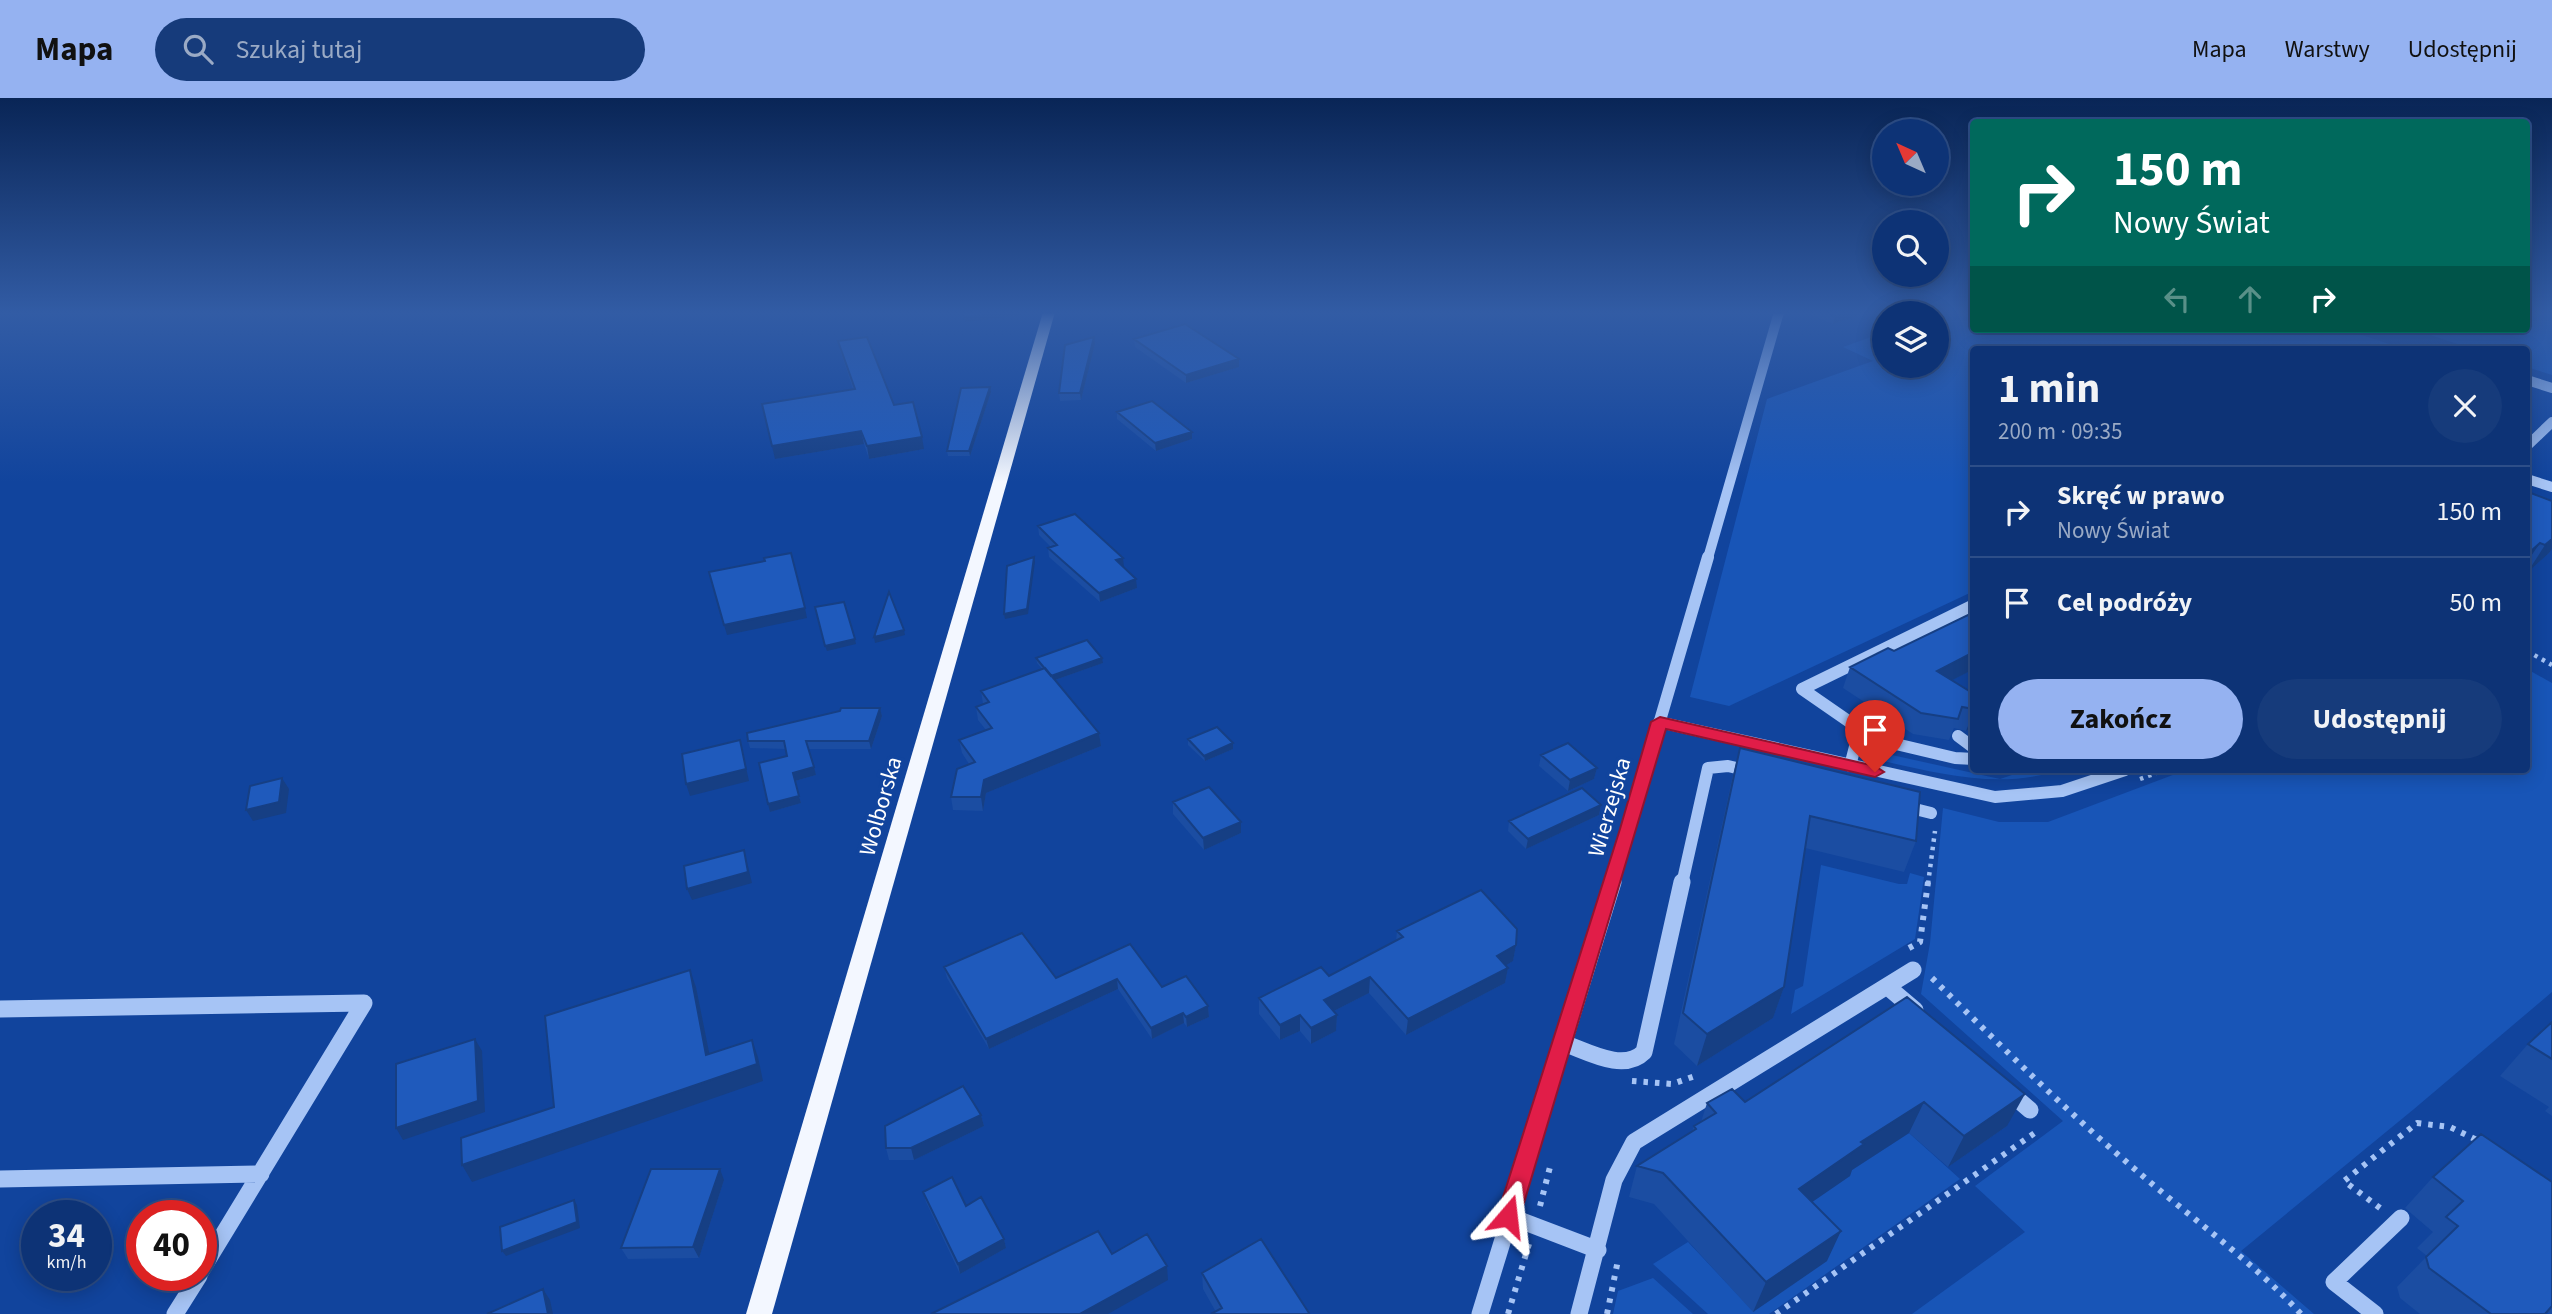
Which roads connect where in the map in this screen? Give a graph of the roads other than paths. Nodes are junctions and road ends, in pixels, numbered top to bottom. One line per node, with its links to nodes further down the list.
1 (1033, 369): 35 (main road, Wolborska)
2 (1763, 369): 10 (street, Wierzejska)
3 (2530, 381): 4 (street)
4 (2552, 388)
5 (2552, 422): 6 (street)
6 (2530, 443)
7 (2530, 480): 8 (street)
8 (2552, 488)
9 (1970, 607): 11 (street)
10 (1660, 722): 15 (street); 24 (street, Wierzejska)
11 (1858, 735): 14 (street); 15 (street)
12 (1958, 736): 13 (street)
13 (1970, 745)
14 (1970, 759)
15 (1850, 766): 16 (street)
16 (2116, 773)
17 (1769, 775): 24 (street)
18 (1891, 804): 19 (street)
19 (1931, 813)
20 (1913, 970): 21 (street)
21 (1889, 988): 23 (street); 32 (street)
22 (0, 1009): 27 (street)
23 (1929, 1023)
24 (1563, 1043): 29 (street, Wierzejska)
25 (2000, 1084): 26 (street)
26 (2030, 1110)
27 (261, 1174): 28 (street); 31 (street)
28 (0, 1179)
29 (1508, 1216): 32 (street); 36 (street, Wierzejska)
30 (2399, 1220): 38 (street)
31 (217, 1246)
32 (1598, 1250): 37 (street)
33 (189, 1291): 34 (street)
34 (175, 1314)
35 (759, 1314)
36 (1480, 1314)
37 (1579, 1314)
38 (2375, 1314)

